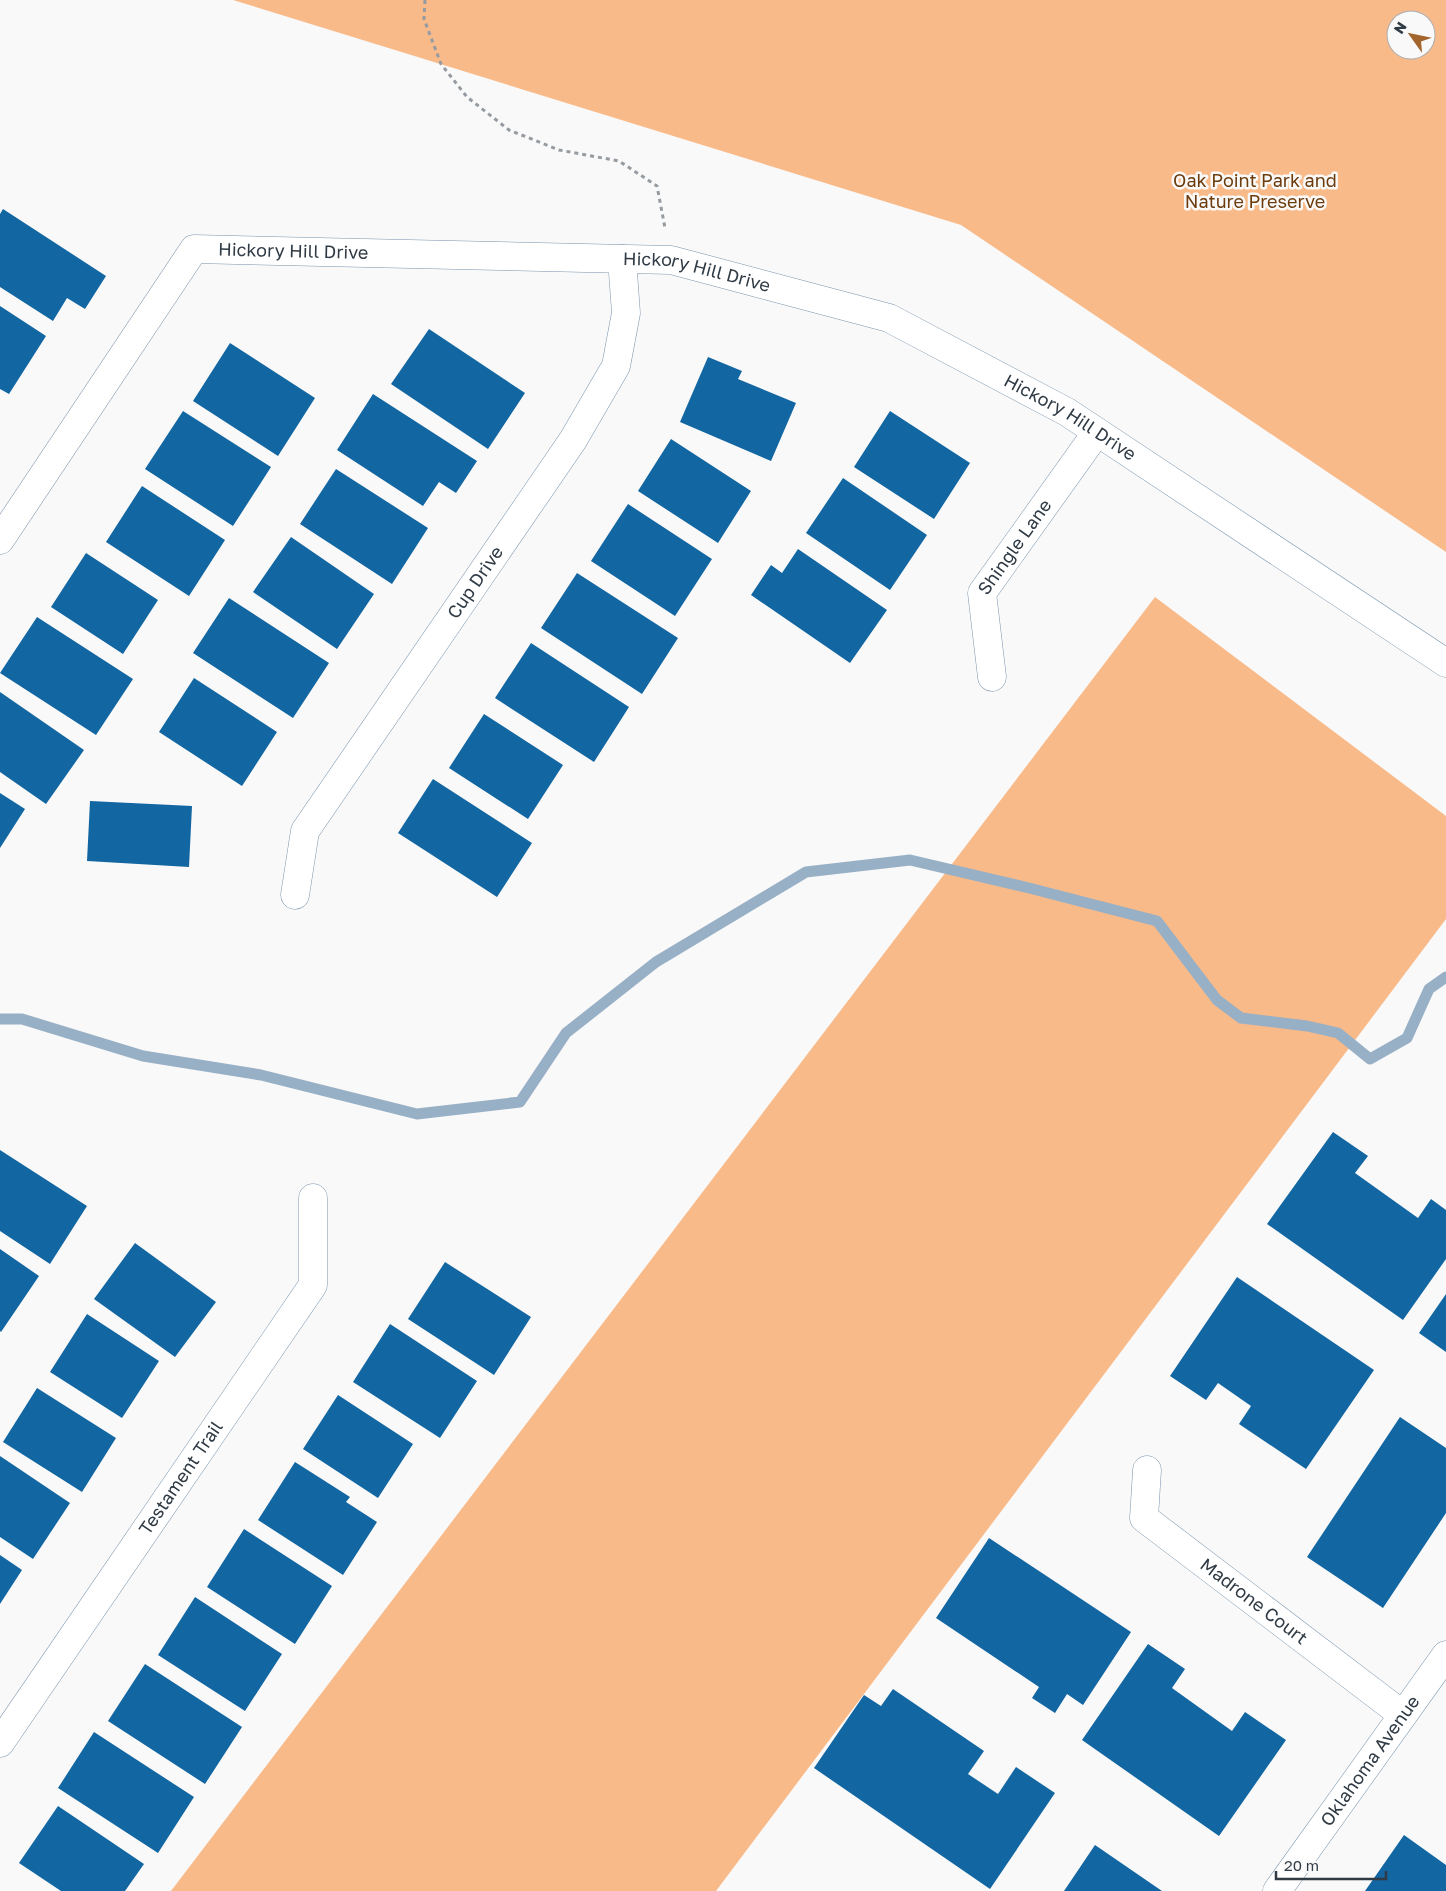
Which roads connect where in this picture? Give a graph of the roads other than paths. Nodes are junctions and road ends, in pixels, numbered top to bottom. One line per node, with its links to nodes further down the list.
1 (622, 259): 2 (street, Hickory Hill Drive); 3 (street, Hickory Hill Drive); 6 (street, Cup Drive)
2 (1097, 432): 4 (street, Hickory Hill Drive); 5 (street, Shingle Lane)
3 (0, 540)
4 (1446, 663)
5 (992, 677)
6 (295, 895)
7 (313, 1198): 11 (street, Testament Trail)
8 (1146, 1470): 10 (street, Madrone Court)
9 (1446, 1654): 10 (street, Oklahoma Avenue)
10 (1403, 1715): 12 (street, Oklahoma Avenue)
11 (0, 1743)
12 (1277, 1891)

